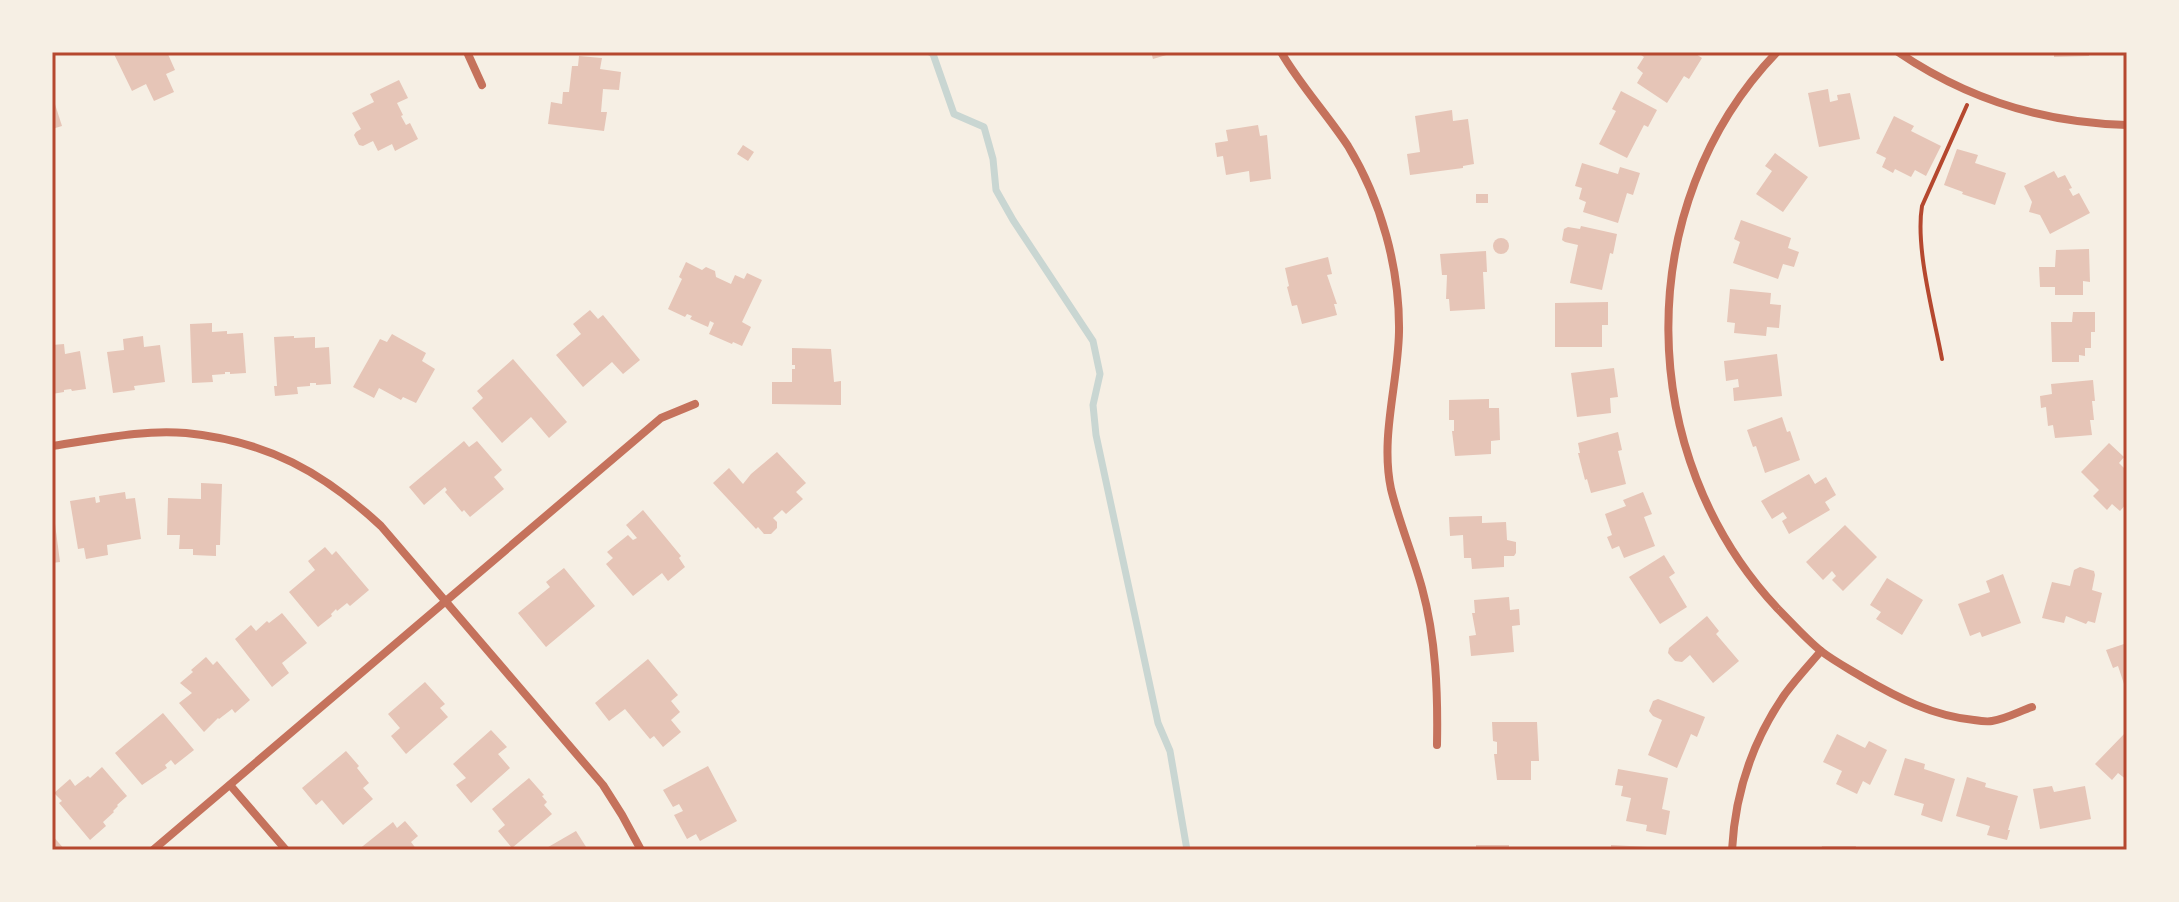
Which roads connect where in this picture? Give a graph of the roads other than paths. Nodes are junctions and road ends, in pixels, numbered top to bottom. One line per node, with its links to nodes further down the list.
1 (467, 52): 5 (street)
2 (1281, 52): 12 (street)
3 (1777, 52): 10 (street)
4 (1898, 52): 6 (street)
5 (482, 85)
6 (2127, 125)
7 (695, 404): 9 (street)
8 (52, 446): 9 (street)
9 (445, 600): 13 (street); 16 (street)
10 (1821, 651): 11 (street); 17 (street)
11 (2032, 707)
12 (1437, 745)
13 (230, 785): 14 (street); 15 (street)
14 (153, 850)
15 (286, 850)
16 (641, 850)
17 (1732, 850)

